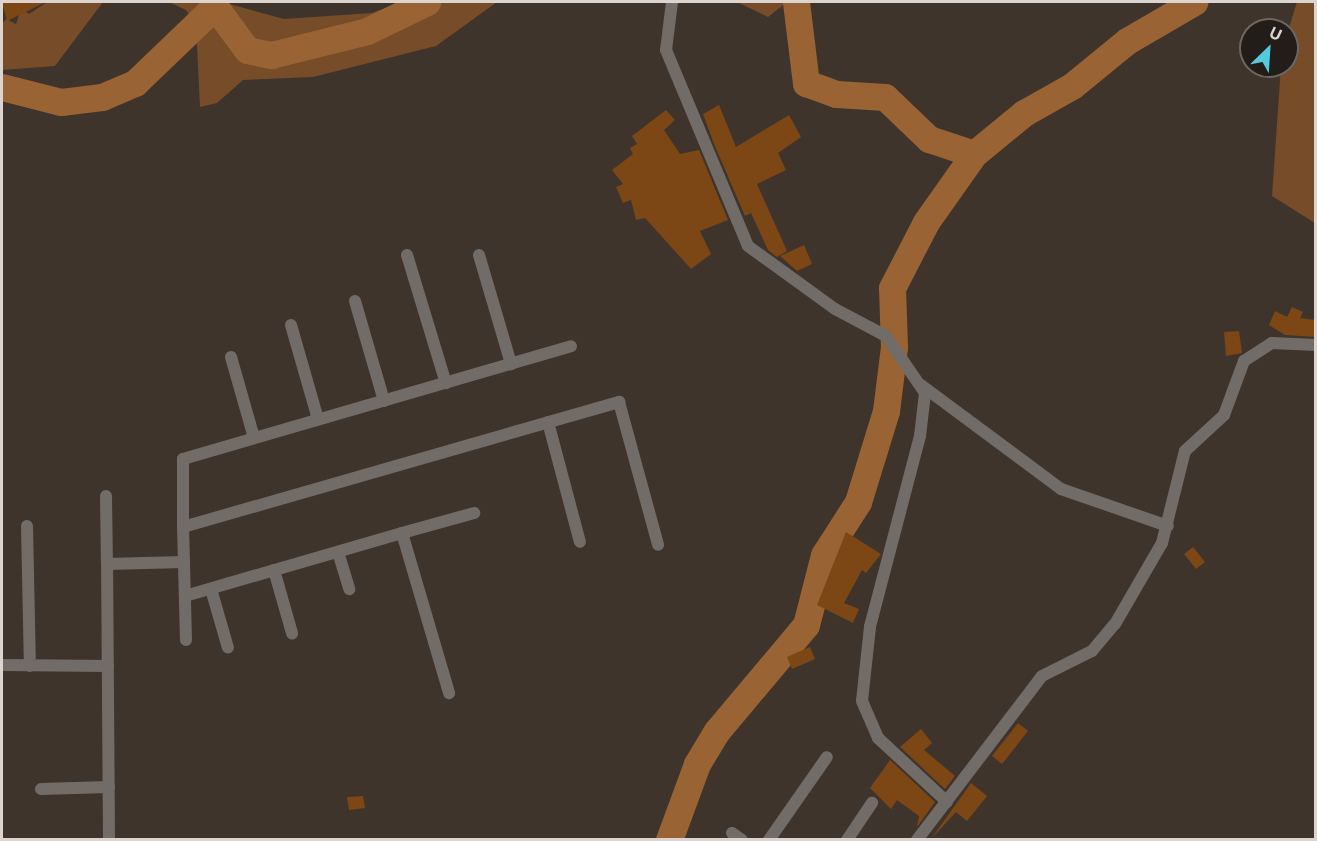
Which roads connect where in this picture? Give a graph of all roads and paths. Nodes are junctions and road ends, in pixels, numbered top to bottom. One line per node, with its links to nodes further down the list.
1 (672, 2): 11 (street)
2 (407, 255): 10 (street)
3 (479, 255): 9 (street)
4 (355, 301): 12 (street)
5 (291, 325): 13 (street)
6 (1316, 345): 19 (street)
7 (571, 346): 9 (street)
8 (231, 357): 15 (street)
9 (511, 364): 10 (street)
10 (446, 383): 12 (street)
11 (921, 385): 19 (street); 41 (street)
12 (384, 401): 13 (street)
13 (318, 419): 15 (street)
14 (548, 422): 20 (street); 22 (street); 23 (street)
15 (254, 438): 20 (street)
16 (106, 495): 26 (street)
17 (474, 513): 21 (street)
18 (27, 526): 35 (street)
19 (1168, 526): 41 (street)
20 (183, 527): 25 (street)
21 (402, 533): 24 (street); 37 (street)
22 (580, 542)
23 (658, 545)
24 (338, 552): 27 (street); 29 (street)
25 (184, 562): 26 (street); 30 (street)
26 (107, 564): 36 (street)
27 (274, 570): 28 (street); 31 (street)
28 (211, 589): 30 (street); 33 (street)
29 (349, 589)
30 (185, 596): 32 (street)
31 (292, 633)
32 (186, 640)
33 (228, 648)
34 (2, 665): 35 (street)
35 (30, 666): 36 (street)
36 (108, 666): 39 (street)
37 (449, 693)
38 (827, 757): 44 (street)
39 (109, 787): 40 (street); 43 (street)
40 (41, 789)
41 (947, 802): 46 (street)
42 (872, 803): 45 (street)
43 (109, 840)
44 (770, 840)
45 (847, 840)
46 (917, 840)

